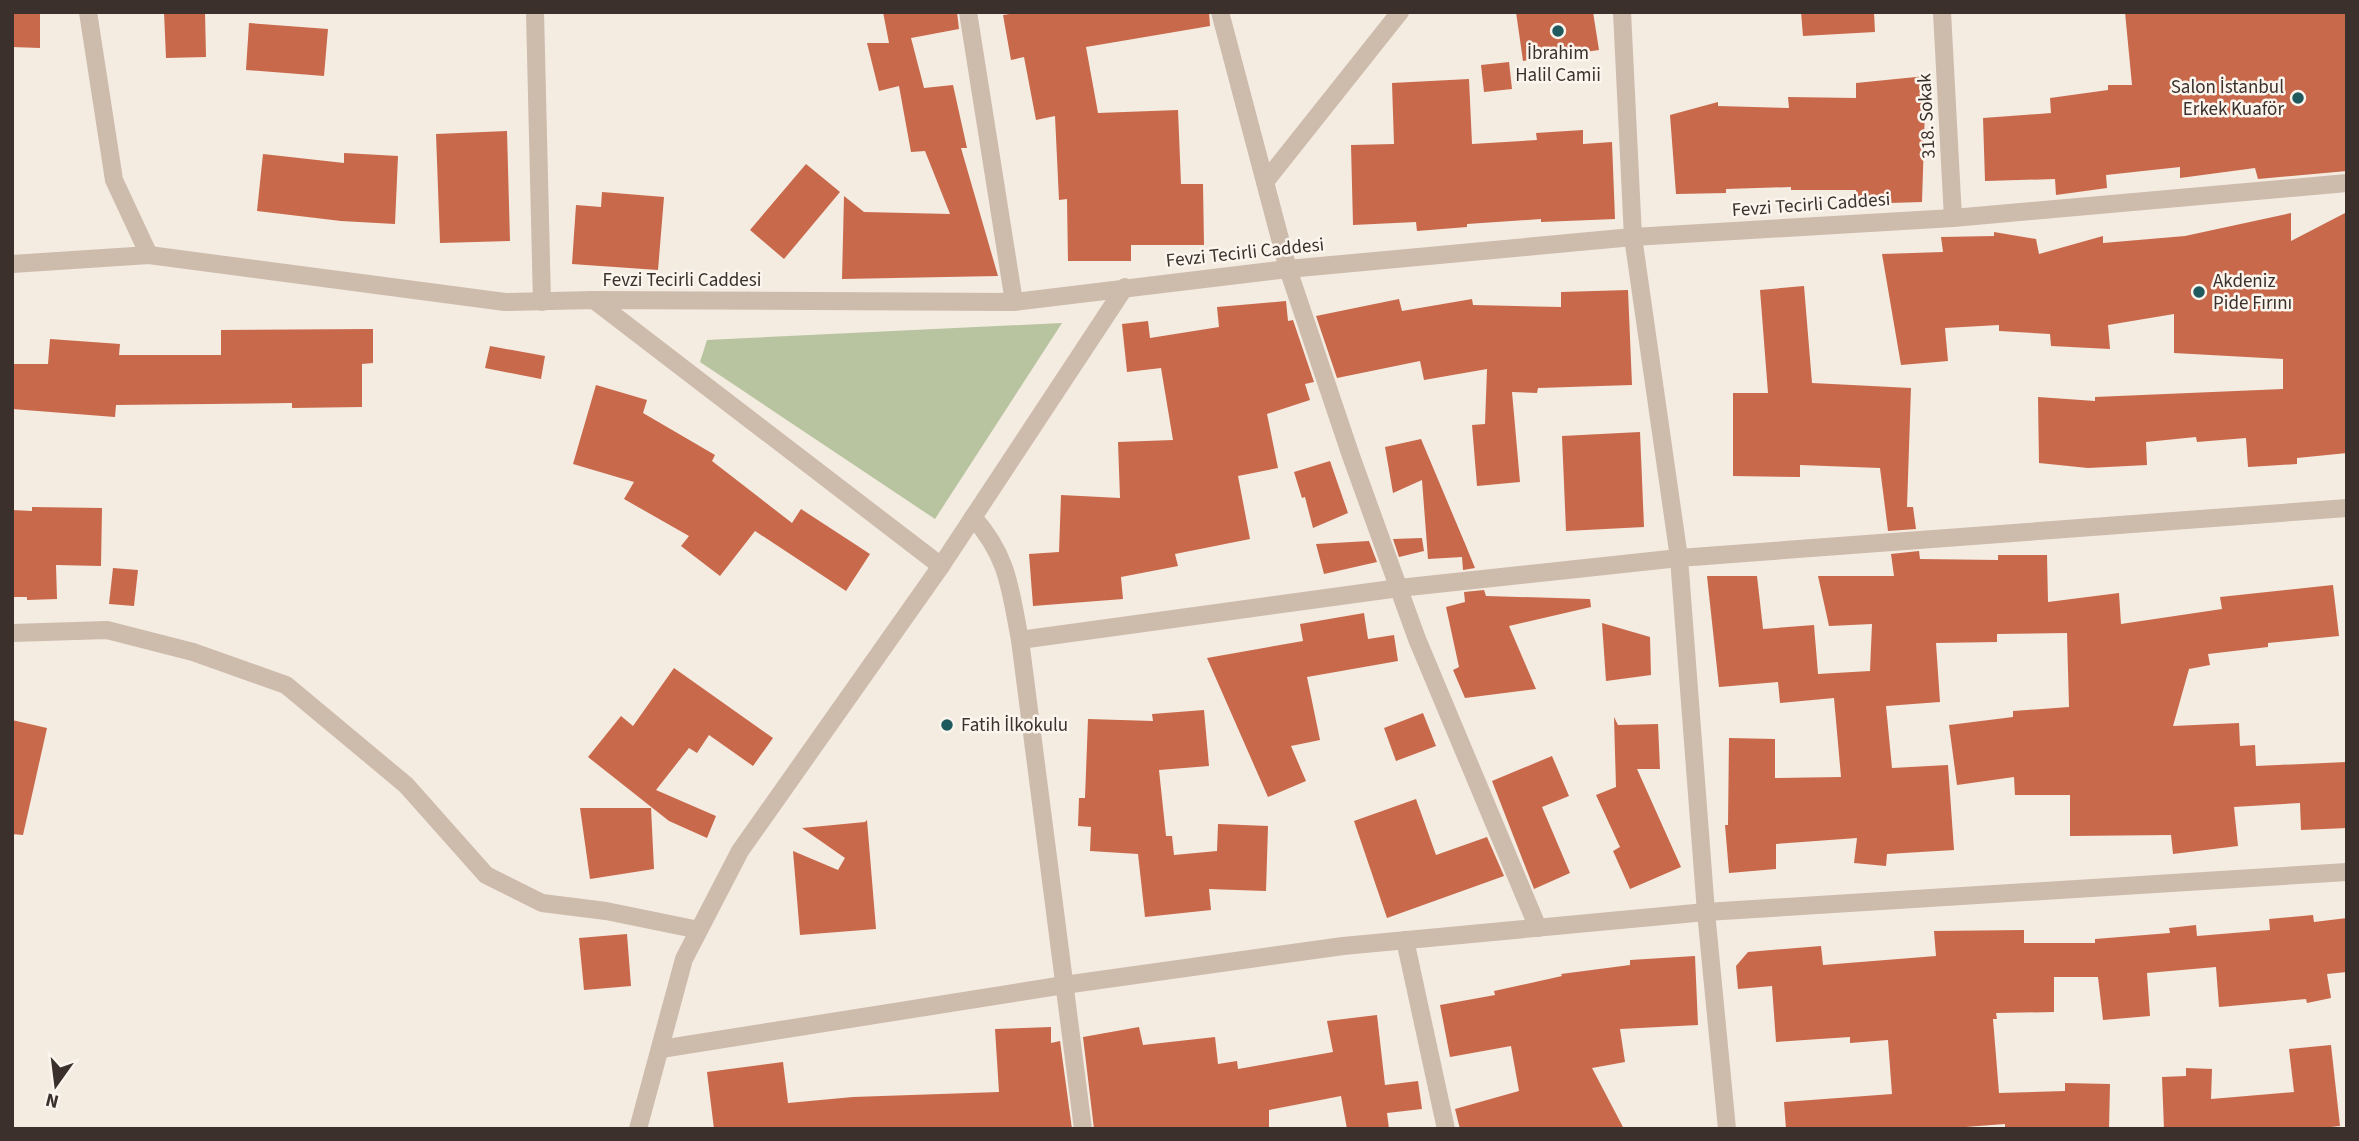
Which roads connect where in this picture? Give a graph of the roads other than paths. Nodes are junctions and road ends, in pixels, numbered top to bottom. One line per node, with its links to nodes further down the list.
1 (88, 12): 12 (street)
2 (535, 12): 17 (street)
3 (968, 12): 18 (street)
4 (1220, 12): 8 (street)
5 (1400, 12): 8 (street)
6 (1622, 12): 11 (street)
7 (1942, 12): 10 (street, 318. Sokak)
8 (1265, 182): 14 (street)
9 (2347, 183): 10 (street, Fevzi Tecirli Caddesi)
10 (1953, 218): 11 (street, Fevzi Tecirli Caddesi)
11 (1633, 237): 14 (street, Fevzi Tecirli Caddesi); 21 (street)
12 (149, 255): 13 (street, Fevzi Tecirli Caddesi); 17 (street, Fevzi Tecirli Caddesi)
13 (12, 264)
14 (1288, 269): 15 (street, Fevzi Tecirli Caddesi); 23 (street)
15 (1125, 287): 18 (street, Fevzi Tecirli Caddesi); 20 (street)
16 (594, 300): 17 (street, Fevzi Tecirli Caddesi); 18 (street, Fevzi Tecirli Caddesi); 22 (street)
17 (542, 302)
18 (1014, 302)
19 (2347, 508): 21 (street)
20 (974, 517): 22 (street); 25 (street)
21 (1679, 558): 23 (street); 27 (street)
22 (941, 566): 29 (street)
23 (1399, 588): 25 (street); 28 (street)
24 (12, 633): 29 (street)
25 (1020, 640): 31 (street)
26 (2347, 872): 27 (street)
27 (1706, 912): 28 (street); 36 (street)
28 (1538, 928): 30 (street)
29 (699, 930): 32 (street)
30 (1405, 940): 31 (street); 35 (street)
31 (1064, 985): 32 (street); 34 (street)
32 (661, 1049): 33 (street)
33 (638, 1129)
34 (1083, 1129)
35 (1446, 1129)
36 (1727, 1129)

